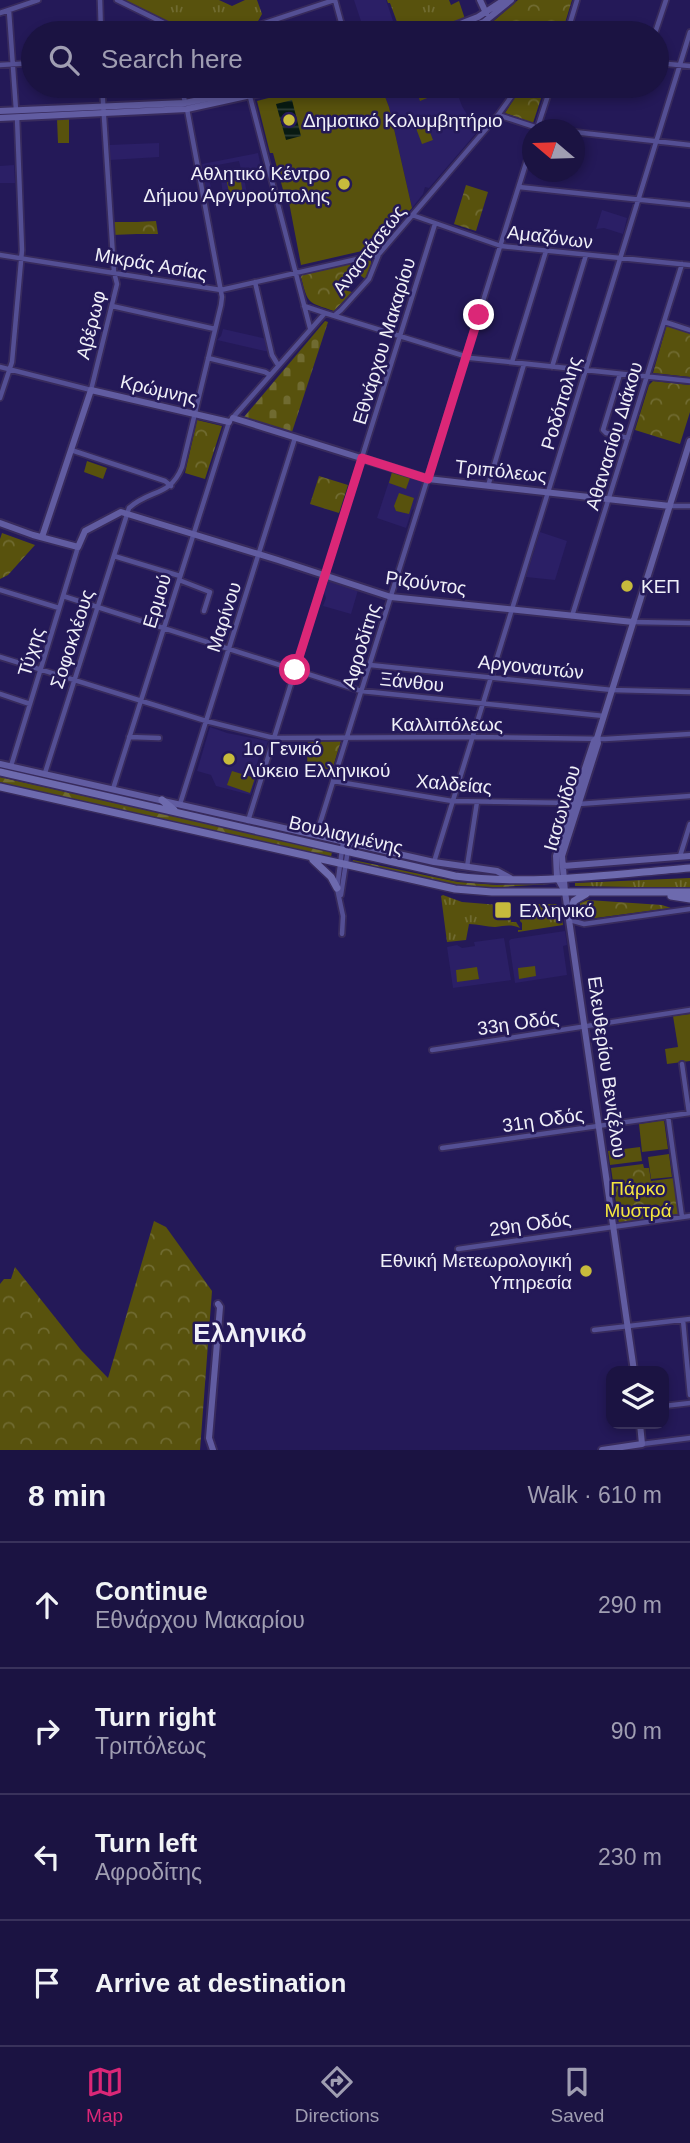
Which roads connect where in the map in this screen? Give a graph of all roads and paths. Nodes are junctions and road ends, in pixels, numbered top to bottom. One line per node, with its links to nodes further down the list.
1 (38, 0): 10 (street)
2 (100, 0): 13 (street)
3 (117, 0): 14 (street)
4 (335, 0): 15 (street); 16 (street)
5 (480, 0): 12 (street)
6 (504, 0): 12 (street)
7 (511, 0): 19 (street)
8 (578, 0): 20 (street)
9 (666, 0): 21 (street)
10 (9, 11): 11 (street); 26 (street)
11 (0, 13)
12 (486, 13): 17 (street); 18 (street)
13 (101, 21)
14 (160, 21)
15 (279, 21)
16 (341, 21)
17 (466, 21)
18 (484, 21)
19 (485, 21)
20 (571, 21)
21 (659, 21)
22 (690, 32): 27 (street, Ροδόπολης)
23 (21, 64): 26 (street)
24 (669, 64): 27 (street)
25 (0, 65): 26 (street)
26 (14, 65): 38 (street)
27 (680, 65): 28 (street); 44 (street, Ροδόπολης)
28 (690, 66)
29 (102, 98): 36 (street, Αβέρωφ)
30 (184, 98): 35 (street)
31 (225, 98): 35 (street)
32 (250, 98): 62 (street)
33 (510, 98): 39 (street, Αναστάσεως)
34 (547, 98): 41 (street)
35 (186, 106): 36 (street); 64 (street)
36 (103, 110): 38 (street); 61 (street, Αβέρωφ)
37 (0, 111): 38 (street)
38 (17, 113): 40 (street); 57 (street)
39 (498, 115): 42 (street); 50 (street, Αναστάσεως)
40 (0, 118)
41 (540, 119)
42 (522, 124)
43 (585, 133): 44 (street)
44 (656, 141): 45 (street); 48 (street, Ροδόπολης)
45 (690, 145)
46 (522, 178): 47 (street, Αφροδίτης)
47 (519, 187): 48 (street); 52 (street, Αφροδίτης)
48 (638, 200): 49 (street); 58 (street, Ροδόπολης)
49 (690, 205)
50 (412, 215): 51 (street, Αμαζόνων); 54 (street, Αναστάσεως)
51 (435, 224): 52 (street, Αμαζόνων); 73 (street, Εθνάρχου Μακαρίου)
52 (500, 246): 53 (street, Αμαζόνων); 74 (street, Αφροδίτης)
53 (546, 251): 56 (street, Αμαζόνων); 76 (street)
54 (379, 254): 62 (street, Μικράς Ασίας); 68 (street, Αναστάσεως)
55 (0, 255): 57 (street, Μικράς Ασίας)
56 (586, 255): 58 (street, Αμαζόνων); 80 (street)
57 (21, 258): 61 (street, Μικράς Ασίας); 81 (street)
58 (620, 258): 59 (street, Αμαζόνων); 82 (street, Ροδόπολης)
59 (682, 264): 60 (street, Αμαζόνων); 69 (street, Αθανασίου Διάκου)
60 (690, 265)
61 (114, 272): 64 (street, Μικράς Ασίας); 65 (street, Αβέρωφ)
62 (296, 272): 63 (street, Μικράς Ασίας); 66 (street)
63 (255, 282): 64 (street, Μικράς Ασίας); 78 (street)
64 (220, 290): 71 (street)
65 (112, 306): 71 (street); 87 (street, Αβέρωφ)
66 (304, 306): 67 (street); 70 (street)
67 (325, 313): 68 (street, Αναστάσεως); 70 (street, Αναστάσεως)
68 (334, 315): 73 (street)
69 (665, 322): 72 (street); 85 (street, Αθανασίου Διάκου)
70 (310, 329): 78 (street, Αναστάσεως)
71 (215, 330): 75 (street)
72 (690, 330)
73 (400, 335): 74 (street); 95 (street, Εθνάρχου Μακαρίου)
74 (466, 357): 76 (street); 96 (street, Αφροδίτης)
75 (208, 358): 84 (street); 89 (street)
76 (512, 362): 77 (street)
77 (524, 364): 80 (street); 97 (street)
78 (278, 366): 84 (street, Αναστάσεως)
79 (0, 367): 81 (street, Κρώμνης)
80 (552, 367): 82 (street)
81 (10, 370): 87 (street, Κρώμνης); 88 (street)
82 (586, 370): 83 (street); 99 (street, Ροδόπολης)
83 (620, 373): 85 (street); 92 (street)
84 (270, 375): 90 (street, Αναστάσεως)
85 (648, 377): 86 (street); 92 (street, Αθανασίου Διάκου)
86 (690, 381)
87 (90, 390): 89 (street, Κρώμνης); 94 (street, Αβέρωφ)
88 (0, 398)
89 (195, 415): 90 (street, Κρώμνης); 98 (street)
90 (231, 420): 91 (street, Τριπόλεως); 105 (street, Ερμού)
91 (295, 438): 95 (street, Τριπόλεως); 108 (street, Μαρίνου)
92 (628, 438): 100 (street, Αθανασίου Διάκου)
93 (690, 441): 101 (street, Ιασωνίδου)
94 (71, 450): 98 (street); 106 (street, Αβέρωφ)
95 (362, 458): 96 (street, Τριπόλεως); 110 (street, Εθνάρχου Μακαρίου)
96 (428, 479): 97 (street, Τριπόλεως); 114 (street, Αφροδίτης)
97 (488, 485): 99 (street, Τριπόλεως)
98 (171, 486): 103 (street)
99 (548, 492): 100 (street, Τριπόλεως); 117 (street, Ροδόπολης)
100 (608, 500): 101 (street, Τριπόλεως); 119 (street, Αθανασίου Διάκου)
101 (670, 506): 102 (street, Τριπόλεως); 120 (street, Ιασωνίδου)
102 (690, 506)
103 (127, 514): 105 (street, Ριζούντος); 107 (street); 109 (street, Σοφοκλέους)
104 (0, 524): 106 (street)
105 (193, 535): 108 (street, Ριζούντος); 111 (street, Ερμού)
106 (42, 537): 107 (street)
107 (78, 547): 113 (street, Τύχης)
108 (259, 554): 110 (street, Ριζούντος); 123 (street, Μαρίνου)
109 (114, 556): 111 (street); 115 (street, Σοφοκλέους)
110 (325, 576): 114 (street, Ριζούντος); 127 (street, Εθνάρχου Μακαρίου)
111 (179, 578): 118 (street); 122 (street, Ερμού)
112 (0, 590): 116 (street)
113 (63, 596): 115 (street, Ξάνθου); 116 (street, Τύχης)
114 (391, 597): 117 (street, Ριζούντος); 125 (street, Αφροδίτης)
115 (97, 607): 122 (street, Ξάνθου); 129 (street, Σοφοκλέους)
116 (59, 608): 126 (street, Τύχης)
117 (511, 610): 119 (street, Ριζούντος); 128 (street, Ροδόπολης)
118 (204, 611)
119 (572, 616): 120 (street, Ριζούντος)
120 (634, 622): 121 (street, Ριζούντος); 130 (street, Ιασωνίδου)
121 (690, 623)
122 (164, 628): 123 (street, Ξάνθου); 134 (street, Ερμού)
123 (229, 648): 127 (street, Ξάνθου); 138 (street, Μαρίνου)
124 (0, 657): 126 (street, Καλλιπόλεως)
125 (369, 665): 128 (street, Αργοναυτών); 131 (street, Αφροδίτης)
126 (41, 670): 129 (street, Καλλιπόλεως); 136 (street, Τύχης)
127 (295, 670): 131 (street, Ξάνθου); 143 (street, Εθνάρχου Μακαρίου)
128 (491, 677): 130 (street, Αργοναυτών); 135 (street, Ροδόπολης)
129 (73, 680): 134 (street, Καλλιπόλεως); 149 (street, Σοφοκλέους)
130 (612, 690): 132 (street, Αργοναυτών); 137 (street, Ιασωνίδου)
131 (362, 691): 135 (street, Ξάνθου); 144 (street, Αφροδίτης)
132 (690, 692)
133 (0, 694): 136 (street)
134 (141, 701): 138 (street, Καλλιπόλεως); 140 (street, Ερμού)
135 (483, 703): 137 (street, Ξάνθου); 141 (street, Ροδόπολης)
136 (30, 704): 147 (street, Τύχης)
137 (604, 716): 145 (street, Ιασωνίδου)
138 (206, 721): 143 (street, Καλλιπόλεως); 160 (street, Μαρίνου)
139 (690, 734): 145 (street, Καλλιπόλεως)
140 (129, 737): 142 (street); 152 (street, Ερμού)
141 (472, 737): 144 (street, Καλλιπόλεως); 145 (street, Καλλιπόλεως); 157 (street, Ροδόπολης)
142 (159, 738)
143 (274, 738): 144 (street, Καλλιπόλεως); 163 (street, Εθνάρχου Μακαρίου)
144 (347, 738): 150 (street, Αφροδίτης)
145 (597, 738): 159 (street, Ιασωνίδου)
146 (0, 764): 147 (street)
147 (11, 766): 149 (street)
148 (0, 772): 155 (main road, Βουλιαγμένης)
149 (45, 773): 152 (street)
150 (333, 780): 157 (street, Χαλδείας); 165 (street, Αφροδίτης)
151 (0, 787): 168 (main road, Βουλιαγμένης)
152 (113, 789): 153 (street)
153 (133, 794): 155 (main road); 156 (street)
154 (690, 796): 159 (street, Χαλδείας)
155 (117, 799): 160 (main road, Βουλιαγμένης)
156 (162, 800): 160 (main road)
157 (452, 802): 158 (street, Χαλδείας); 170 (street, Ροδόπολης)
158 (477, 802): 159 (street, Χαλδείας); 173 (street)
159 (576, 803): 172 (street, Ιασωνίδου); 175 (street, Ιασωνίδου)
160 (179, 808): 161 (street); 162 (main road, Βουλιαγμένης)
161 (230, 816): 162 (main road); 163 (street)
162 (218, 822): 163 (main road, Βουλιαγμένης)
163 (247, 824): 165 (street); 166 (main road, Βουλιαγμένης)
164 (690, 824): 169 (street)
165 (316, 835): 166 (street)
166 (345, 846): 170 (street); 171 (street); 176 (main road, Βουλιαγμένης)
167 (690, 856): 169 (street)
168 (310, 857): 171 (main road, Βουλιαγμένης); 177 (main road)
169 (680, 857): 172 (street)
170 (433, 862): 173 (street)
171 (342, 864): 177 (street); 178 (main road, Βουλιαγμένης); 182 (street)
172 (563, 866): 175 (street, Ιασωνίδου)
173 (467, 867): 176 (street)
174 (690, 871): 175 (main road, Βουλιαγμένης)
175 (561, 877): 176 (main road, Βουλιαγμένης); 178 (street, Ιασωνίδου)
176 (510, 878)
177 (337, 888): 182 (street)
178 (565, 892): 179 (main road, Βουλιαγμένης); 185 (street, Ελευθερίου Βενιζέλου)
179 (593, 892): 180 (main road, Βουλιαγμένης); 185 (main road)
180 (650, 892): 181 (main road, Βουλιαγμένης); 183 (main road)
181 (690, 892)
182 (340, 899): 187 (street)
183 (690, 899)
184 (690, 909): 186 (street)
185 (569, 919): 186 (street); 188 (street, Ελευθερίου Βενιζέλου)
186 (584, 924): 188 (street)
187 (342, 934)
188 (572, 937): 190 (street, Ελευθερίου Βενιζέλου)
189 (690, 1010): 190 (street, 33η Οδός)
190 (585, 1027): 191 (street, 33η Οδός); 195 (street, Ελευθερίου Βενιζέλου)
191 (432, 1050)
192 (682, 1064): 193 (street)
193 (690, 1113): 194 (street, 31η Οδός)
194 (668, 1116): 195 (street, 31η Οδός); 198 (street)
195 (599, 1126): 196 (street, 31η Οδός); 199 (street, Ελευθερίου Βενιζέλου)
196 (442, 1148)
197 (690, 1216): 198 (street, 29η Οδός)
198 (682, 1217): 199 (street, 29η Οδός)
199 (614, 1227): 200 (street, 29η Οδός); 204 (street, Ελευθερίου Βενιζέλου)
200 (458, 1249)
201 (218, 1304): 213 (street)
202 (690, 1319): 203 (street)
203 (683, 1320): 204 (street); 207 (street)
204 (628, 1327): 205 (street); 206 (street, Ελευθερίου Βενιζέλου)
205 (594, 1330)
206 (633, 1366)
207 (690, 1395)
208 (690, 1403): 209 (street)
209 (669, 1405)
210 (640, 1429): 212 (street)
211 (690, 1438): 212 (street)
212 (642, 1444): 214 (street)
213 (213, 1450)
214 (602, 1450)

